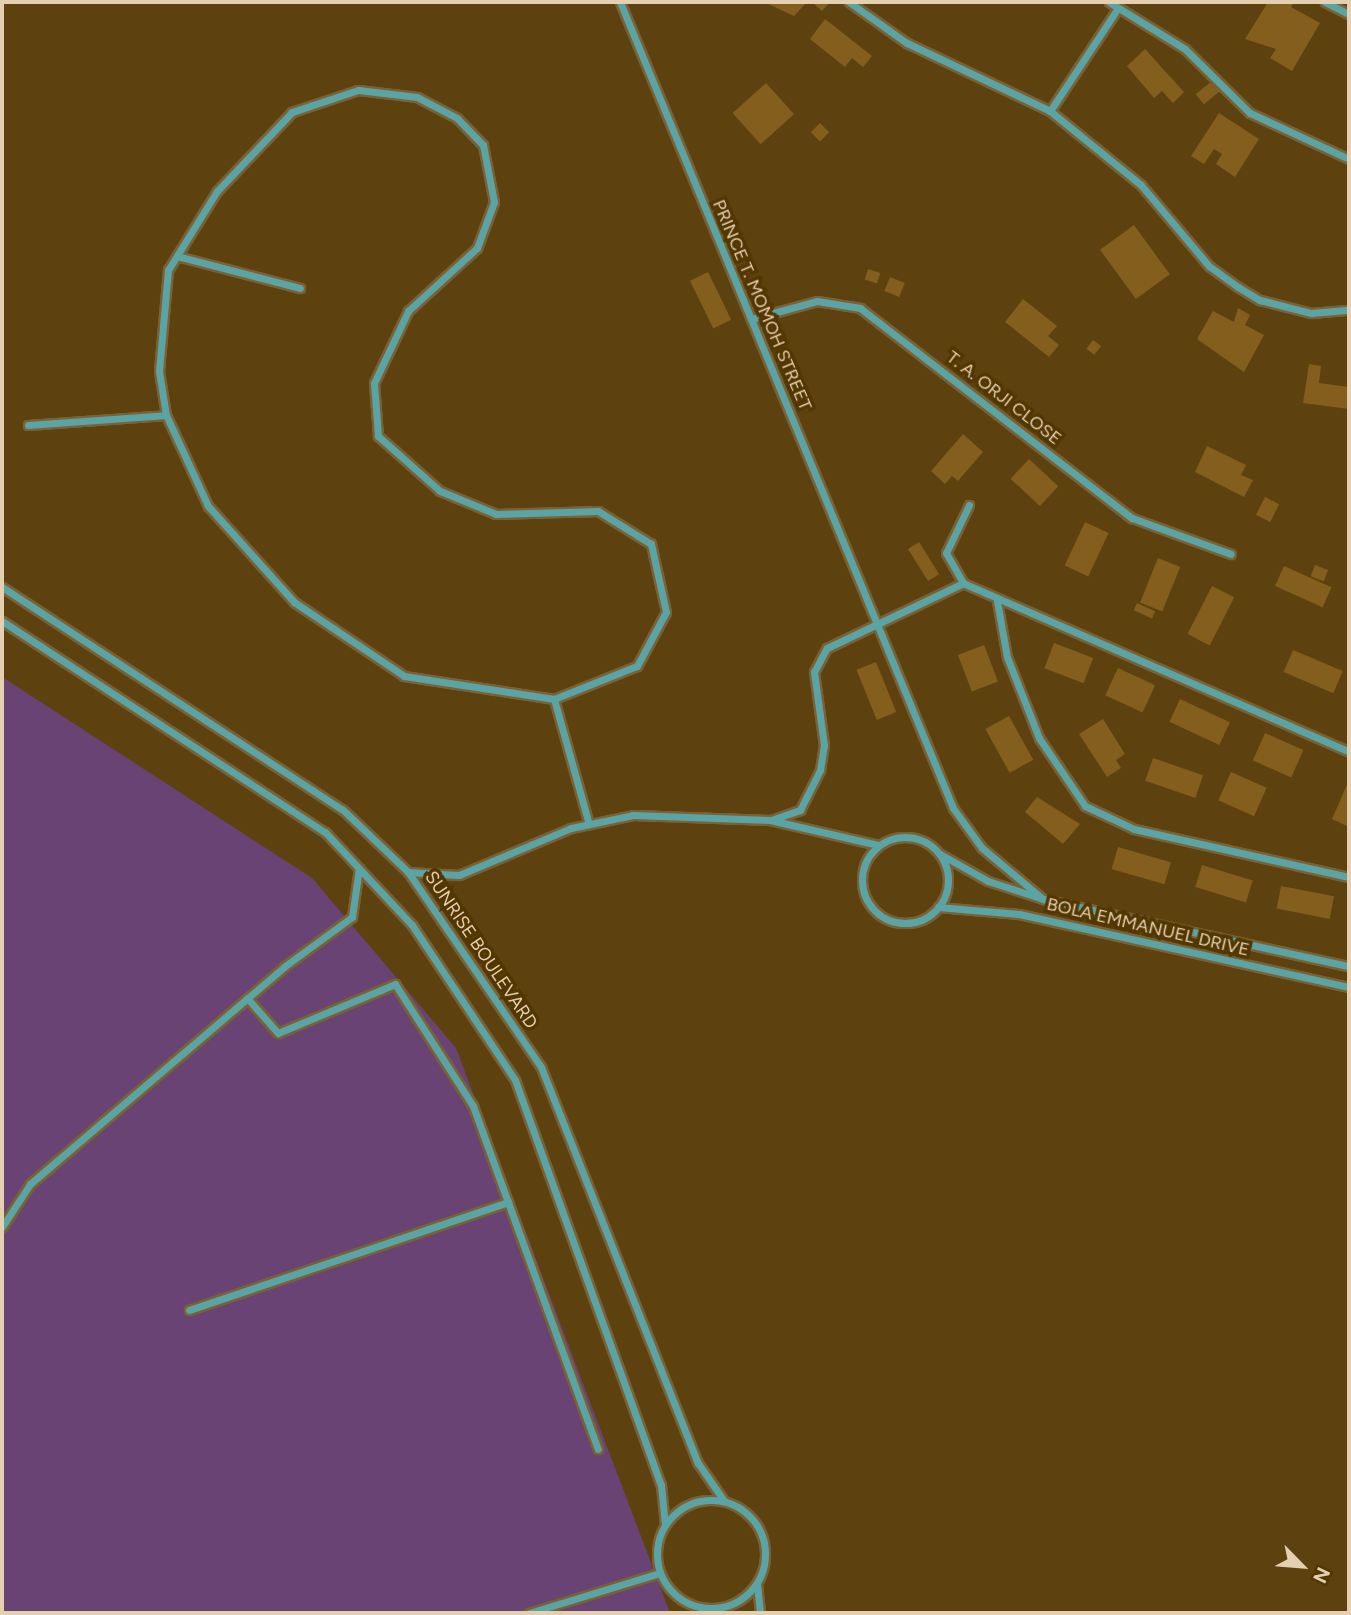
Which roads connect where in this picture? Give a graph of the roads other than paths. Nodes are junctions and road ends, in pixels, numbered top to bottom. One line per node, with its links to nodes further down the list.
1 (620, 2): 12 (street, PRINCE T. MOMOH STREET)
2 (849, 2): 7 (street)
3 (1109, 2): 5 (street)
4 (1325, 2): 6 (street)
5 (1118, 8): 7 (street); 8 (street)
6 (1349, 15)
7 (1050, 111): 11 (street)
8 (1349, 159)
9 (177, 256): 10 (street); 13 (street); 22 (street)
10 (300, 288)
11 (1349, 310)
12 (751, 319): 16 (street, T. A. ORJI CLOSE); 20 (street, PRINCE T. MOMOH STREET)
13 (166, 415): 14 (street); 22 (street)
14 (28, 425)
15 (969, 505): 17 (street)
16 (1231, 554)
17 (963, 583): 19 (street); 20 (street)
18 (2, 587): 29 (street, SUNRISE BOULEVARD)
19 (997, 601): 23 (street); 30 (street)
20 (876, 619): 24 (street); 31 (street, PRINCE T. MOMOH STREET)
21 (2, 621): 28 (street)
22 (554, 699): 25 (street)
23 (1349, 752)
24 (770, 820): 25 (street); 26 (street)
25 (589, 824): 29 (street)
26 (878, 845): 27 (street); 32 (street)
27 (940, 854): 31 (street, BOLA EMMANUEL DRIVE); 32 (street)
28 (359, 868): 35 (street); 41 (street)
29 (408, 872): 40 (street, SUNRISE BOULEVARD)
30 (1349, 877)
31 (1043, 899): 33 (street, BOLA EMMANUEL DRIVE)
32 (938, 907): 34 (street, BOLA EMMANUEL DRIVE)
33 (1349, 966)
34 (1349, 987)
35 (247, 998): 36 (street); 37 (street)
36 (508, 1202): 38 (street); 39 (street)
37 (2, 1227)
38 (189, 1310)
39 (598, 1449)
40 (724, 1501): 41 (street); 43 (street)
41 (666, 1525): 42 (street)
42 (660, 1573): 44 (street); 45 (street)
43 (757, 1584): 44 (street); 46 (street)
44 (705, 1611)
45 (530, 1613)
46 (760, 1613)

